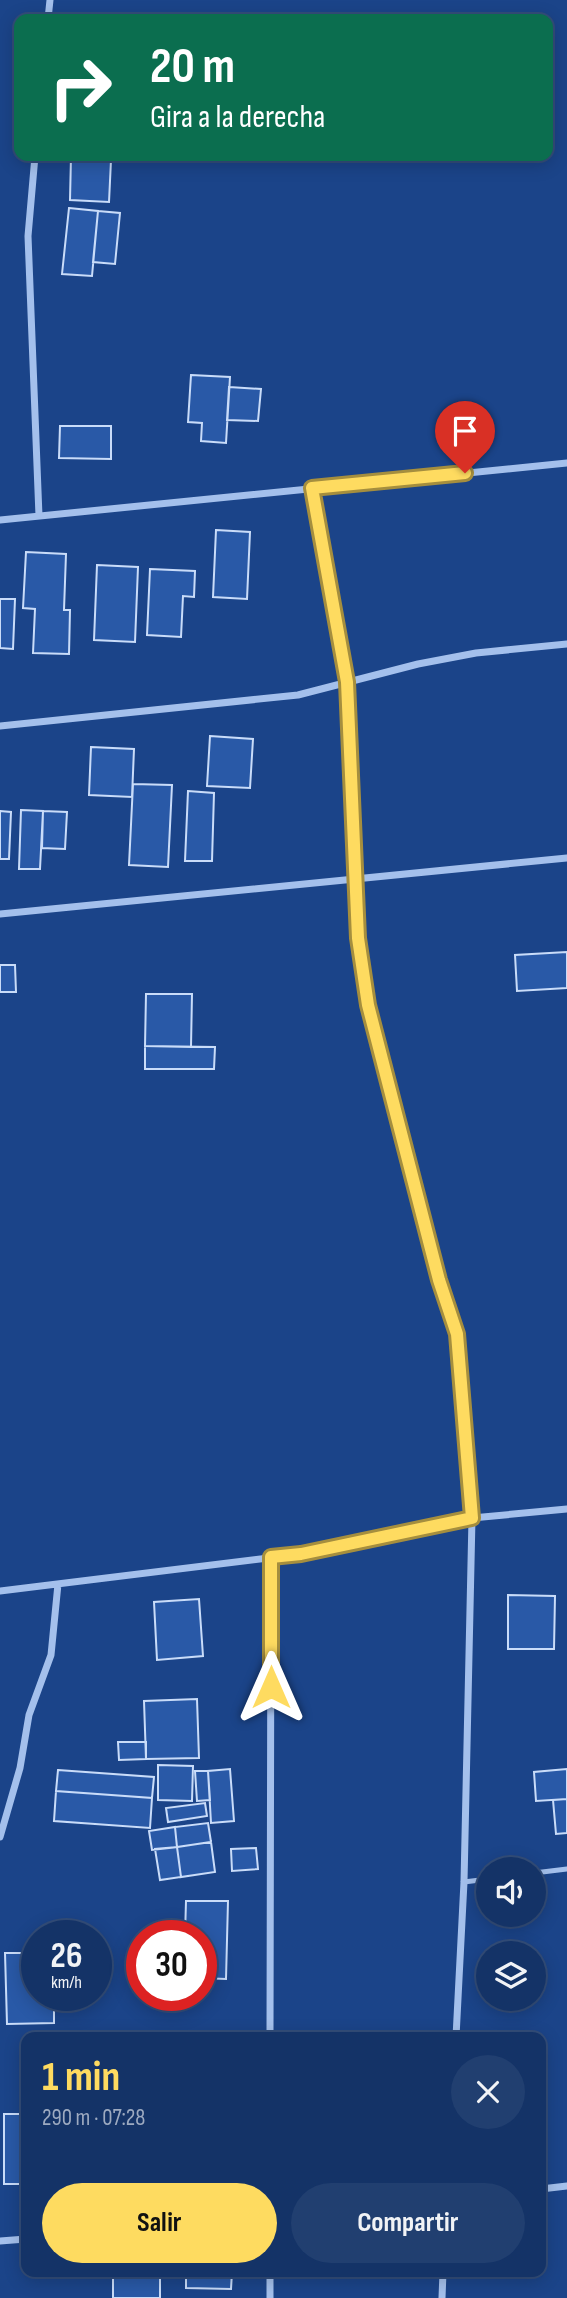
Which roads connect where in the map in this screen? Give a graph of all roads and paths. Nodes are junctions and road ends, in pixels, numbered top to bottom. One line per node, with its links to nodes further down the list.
1 (35, 161): 4 (street)
2 (567, 463): 3 (street)
3 (312, 488): 4 (street); 7 (street)
4 (39, 516): 5 (street)
5 (0, 520)
6 (567, 644): 7 (street)
7 (347, 682): 8 (street); 10 (street)
8 (0, 726)
9 (567, 858): 10 (street)
10 (356, 880): 11 (street); 13 (street)
11 (0, 914)
12 (567, 1508): 13 (street)
13 (472, 1518): 14 (street); 21 (street)
14 (271, 1557): 15 (street); 22 (street)
15 (58, 1584): 16 (street); 17 (street)
16 (0, 1591)
17 (0, 1837)
18 (567, 1869): 19 (lane)
19 (546, 1872)
20 (476, 1880): 21 (lane)
21 (464, 1882): 23 (street)
22 (270, 2032)
23 (456, 2032)
24 (567, 2186): 25 (street)
25 (546, 2188)
26 (21, 2239): 27 (street)
27 (0, 2241)
28 (270, 2277): 30 (street)
29 (443, 2277): 31 (street)
30 (270, 2298)
31 (442, 2298)

